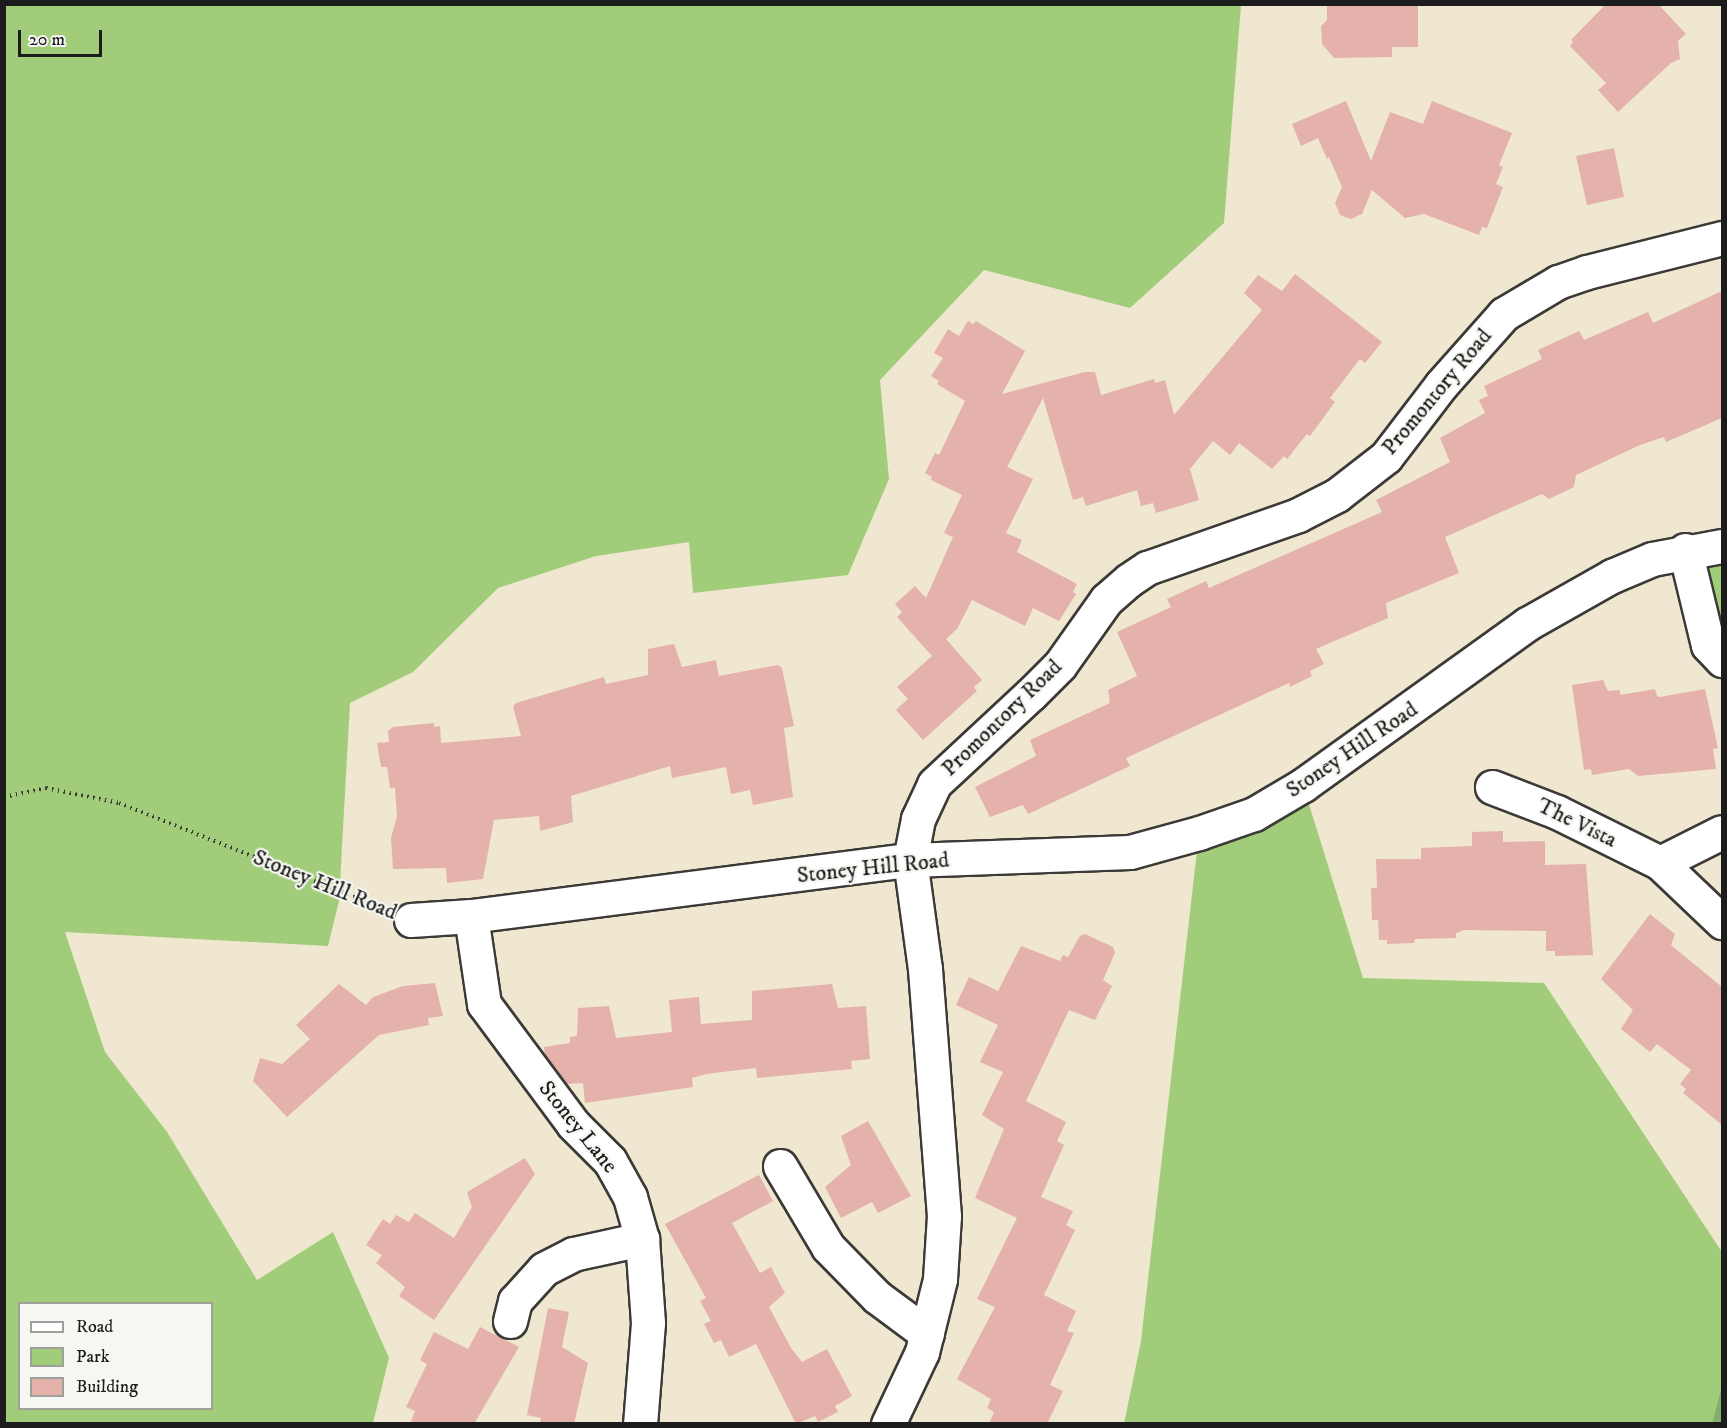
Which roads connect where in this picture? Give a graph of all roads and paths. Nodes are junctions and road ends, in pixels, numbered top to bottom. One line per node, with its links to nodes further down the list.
1 (1722, 237): 8 (street, Promontory Road)
2 (1722, 546): 3 (street, Stoney Hill Road)
3 (1685, 550): 4 (street); 8 (street, Stoney Hill Road)
4 (1722, 660)
5 (1492, 787): 9 (street, The Vista)
6 (4, 797): 11 (path, Stoney Hill Road)
7 (1722, 832): 9 (street)
8 (910, 860): 10 (street, Stoney Hill Road); 16 (street, Promontory Road)
9 (1660, 863): 12 (street, The Vista)
10 (471, 916): 11 (street, Stoney Hill Road); 14 (street, Stoney Lane)
11 (411, 920)
12 (1722, 922)
13 (780, 1167): 16 (street)
14 (642, 1239): 15 (street); 17 (street, Stoney Lane)
15 (510, 1322)
16 (927, 1334): 18 (street, Promontory Road)
17 (640, 1424)
18 (888, 1424)

